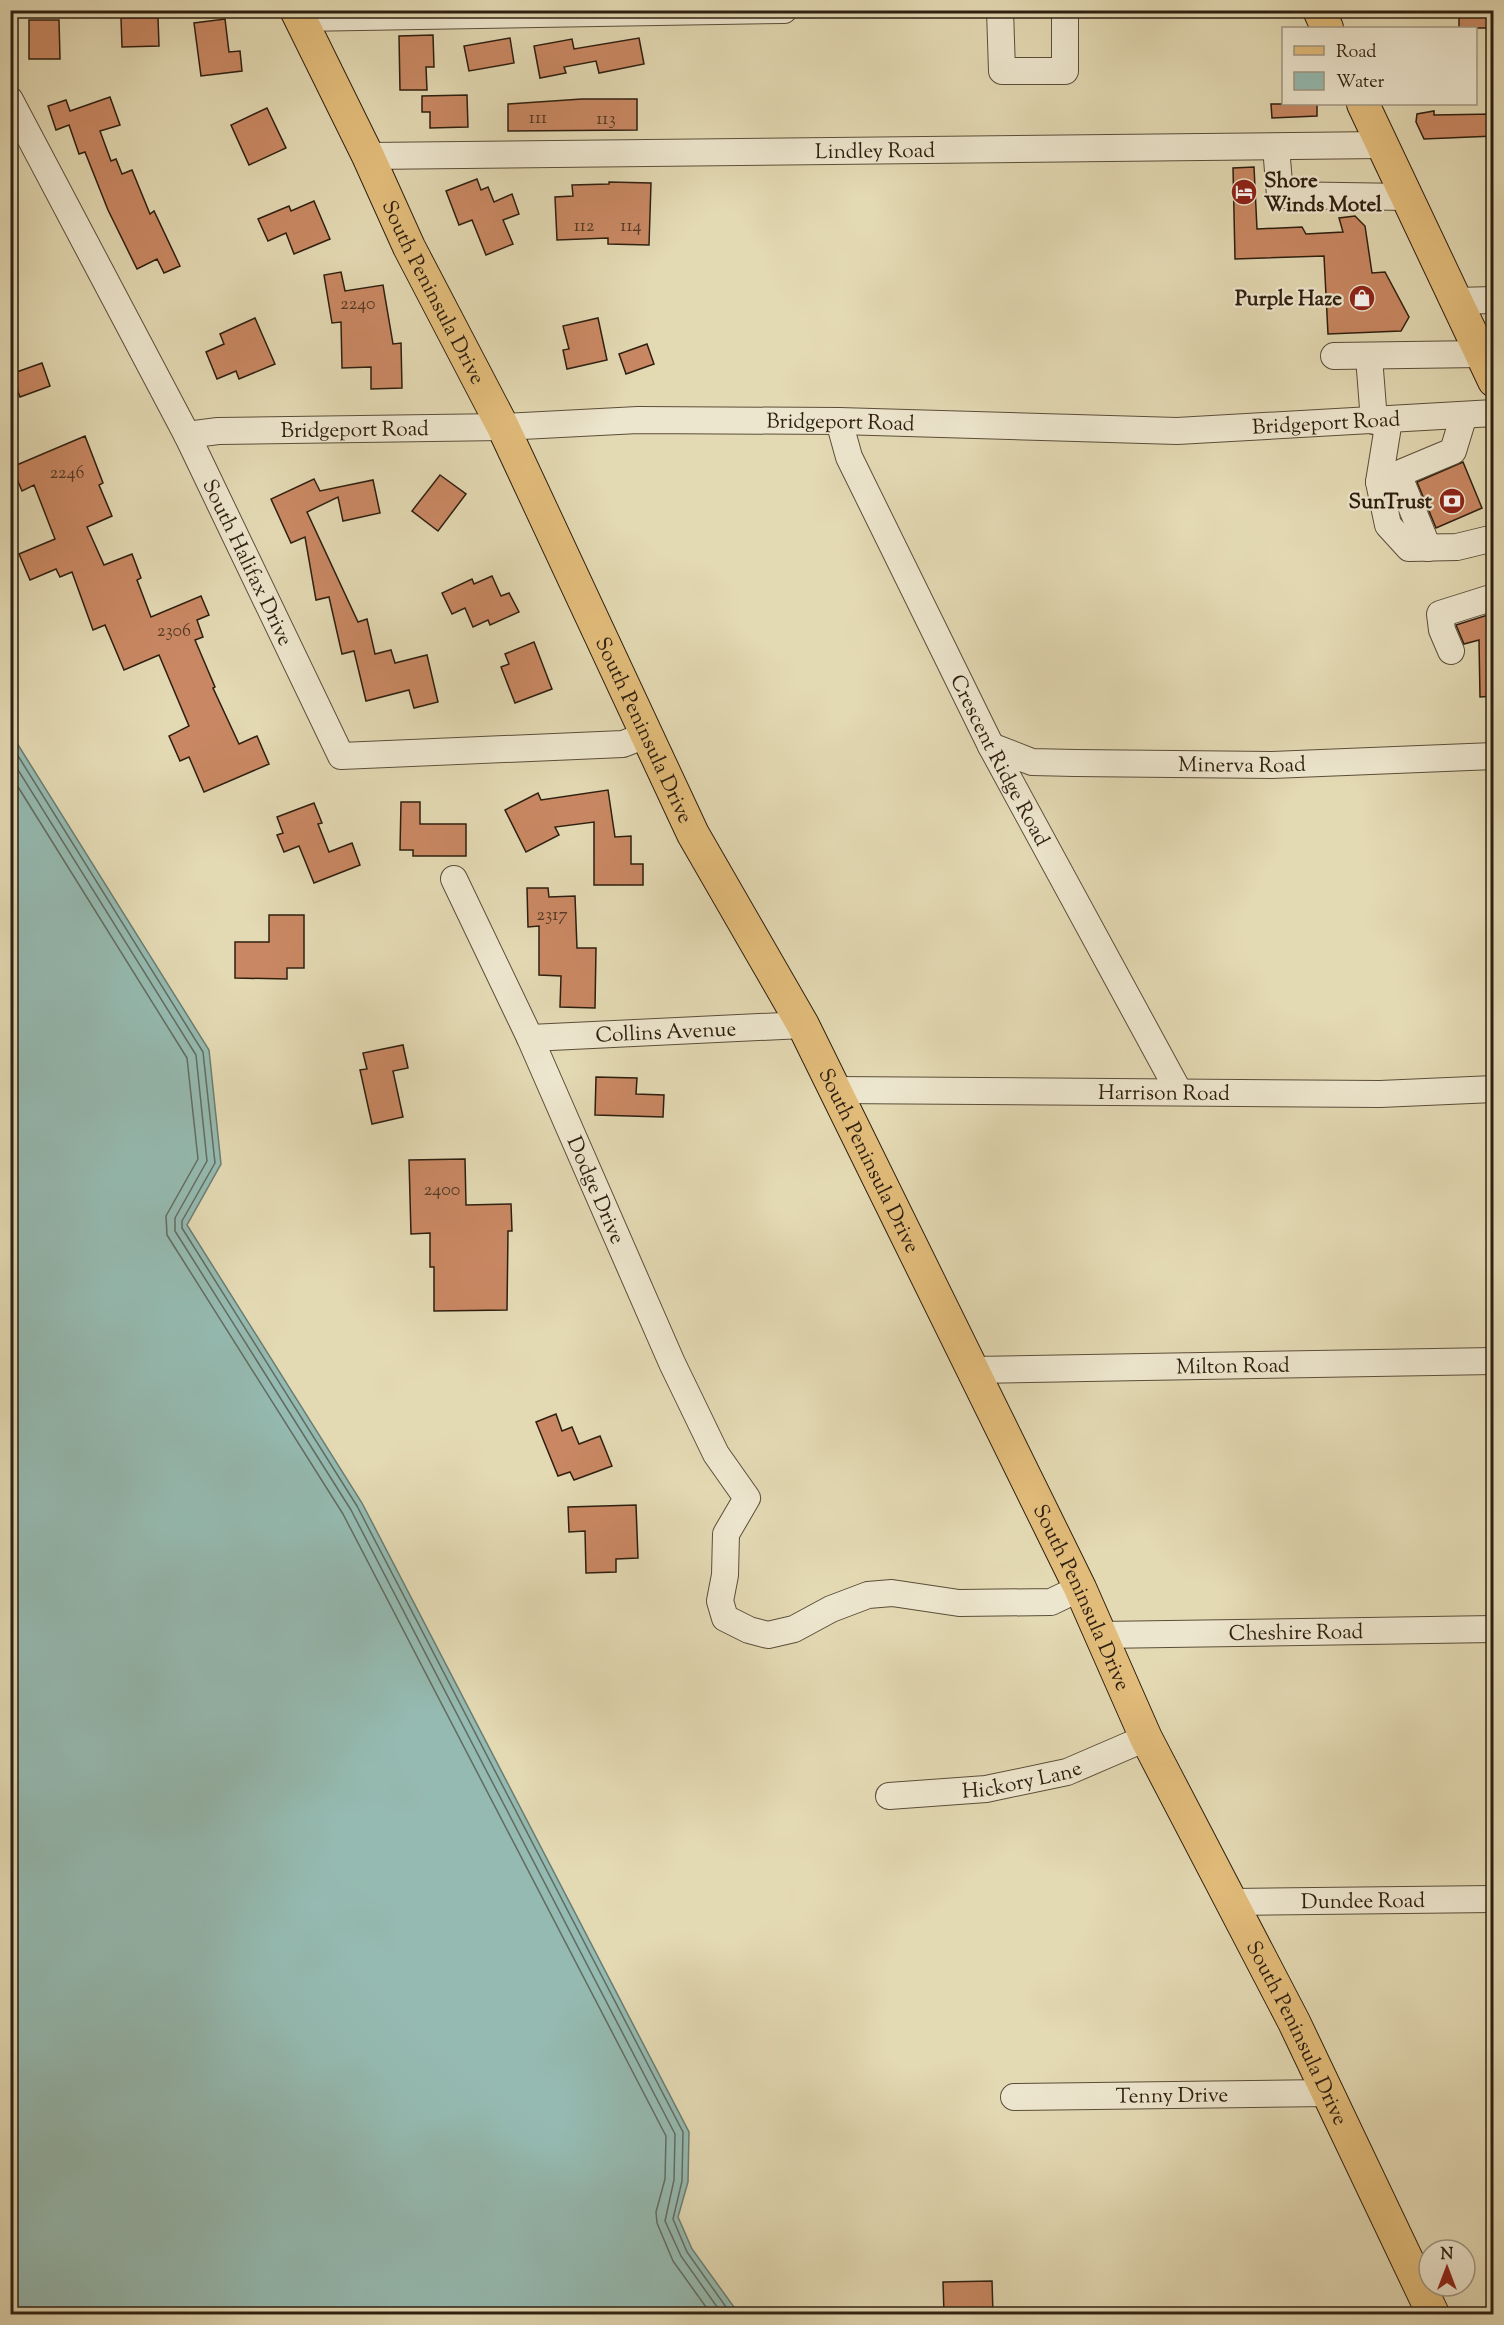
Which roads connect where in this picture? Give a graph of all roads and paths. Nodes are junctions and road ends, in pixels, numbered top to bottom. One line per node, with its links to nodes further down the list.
1 (784, 10): 5 (street)
2 (1000, 10): 3 (street)
3 (1065, 10)
4 (1319, 10): 6 (main road)
5 (298, 14): 11 (main road, South Peninsula Drive)
6 (1327, 27)
7 (10, 100): 23 (street, South Halifax Drive)
8 (1363, 105): 9 (main road)
9 (1382, 145): 10 (street, Lindley Road); 12 (main road)
10 (1276, 147): 11 (street, Lindley Road); 12 (street)
11 (368, 156): 22 (main road, South Peninsula Drive)
12 (1406, 196): 14 (main road)
13 (1494, 300): 14 (street)
14 (1455, 301): 15 (main road)
15 (1485, 353): 17 (street)
16 (1334, 356): 17 (street)
17 (1369, 357): 20 (street)
18 (1494, 413): 19 (street, Bridgeport Road)
19 (1464, 415): 20 (street, Bridgeport Road); 24 (street)
20 (1382, 420): 21 (street, Bridgeport Road); 24 (street)
21 (839, 421): 22 (street, Bridgeport Road); 29 (street, Crescent Ridge Road)
22 (502, 427): 23 (street, Bridgeport Road); 28 (main road, South Peninsula Drive)
23 (187, 435): 28 (street, South Halifax Drive)
24 (1389, 478): 25 (street)
25 (1494, 538)
26 (1494, 597): 27 (street)
27 (1451, 651)
28 (646, 735): 32 (main road, South Peninsula Drive)
29 (991, 746): 30 (street, Minerva Road); 36 (street, Crescent Ridge Road)
30 (1494, 756)
31 (454, 879): 33 (street, Dodge Drive)
32 (803, 1025): 33 (street, Collins Avenue); 35 (main road, South Peninsula Drive)
33 (530, 1038): 39 (street, Dodge Drive)
34 (1494, 1089): 36 (street, Harrison Road)
35 (834, 1090): 36 (street, Harrison Road); 38 (main road, South Peninsula Drive)
36 (1178, 1090)
37 (1494, 1361): 38 (street, Milton Road)
38 (973, 1370): 39 (main road, South Peninsula Drive)
39 (1080, 1588): 41 (main road, South Peninsula Drive)
40 (1494, 1629): 41 (street, Cheshire Road)
41 (1100, 1635): 42 (main road, South Peninsula Drive)
42 (1146, 1738): 43 (street, Hickory Lane); 45 (main road, South Peninsula Drive)
43 (889, 1796)
44 (1494, 1899): 45 (street, Dundee Road)
45 (1233, 1902): 46 (main road, South Peninsula Drive)
46 (1328, 2093): 47 (street, Tenny Drive); 48 (main road, South Peninsula Drive)
47 (1014, 2097)
48 (1433, 2314)

